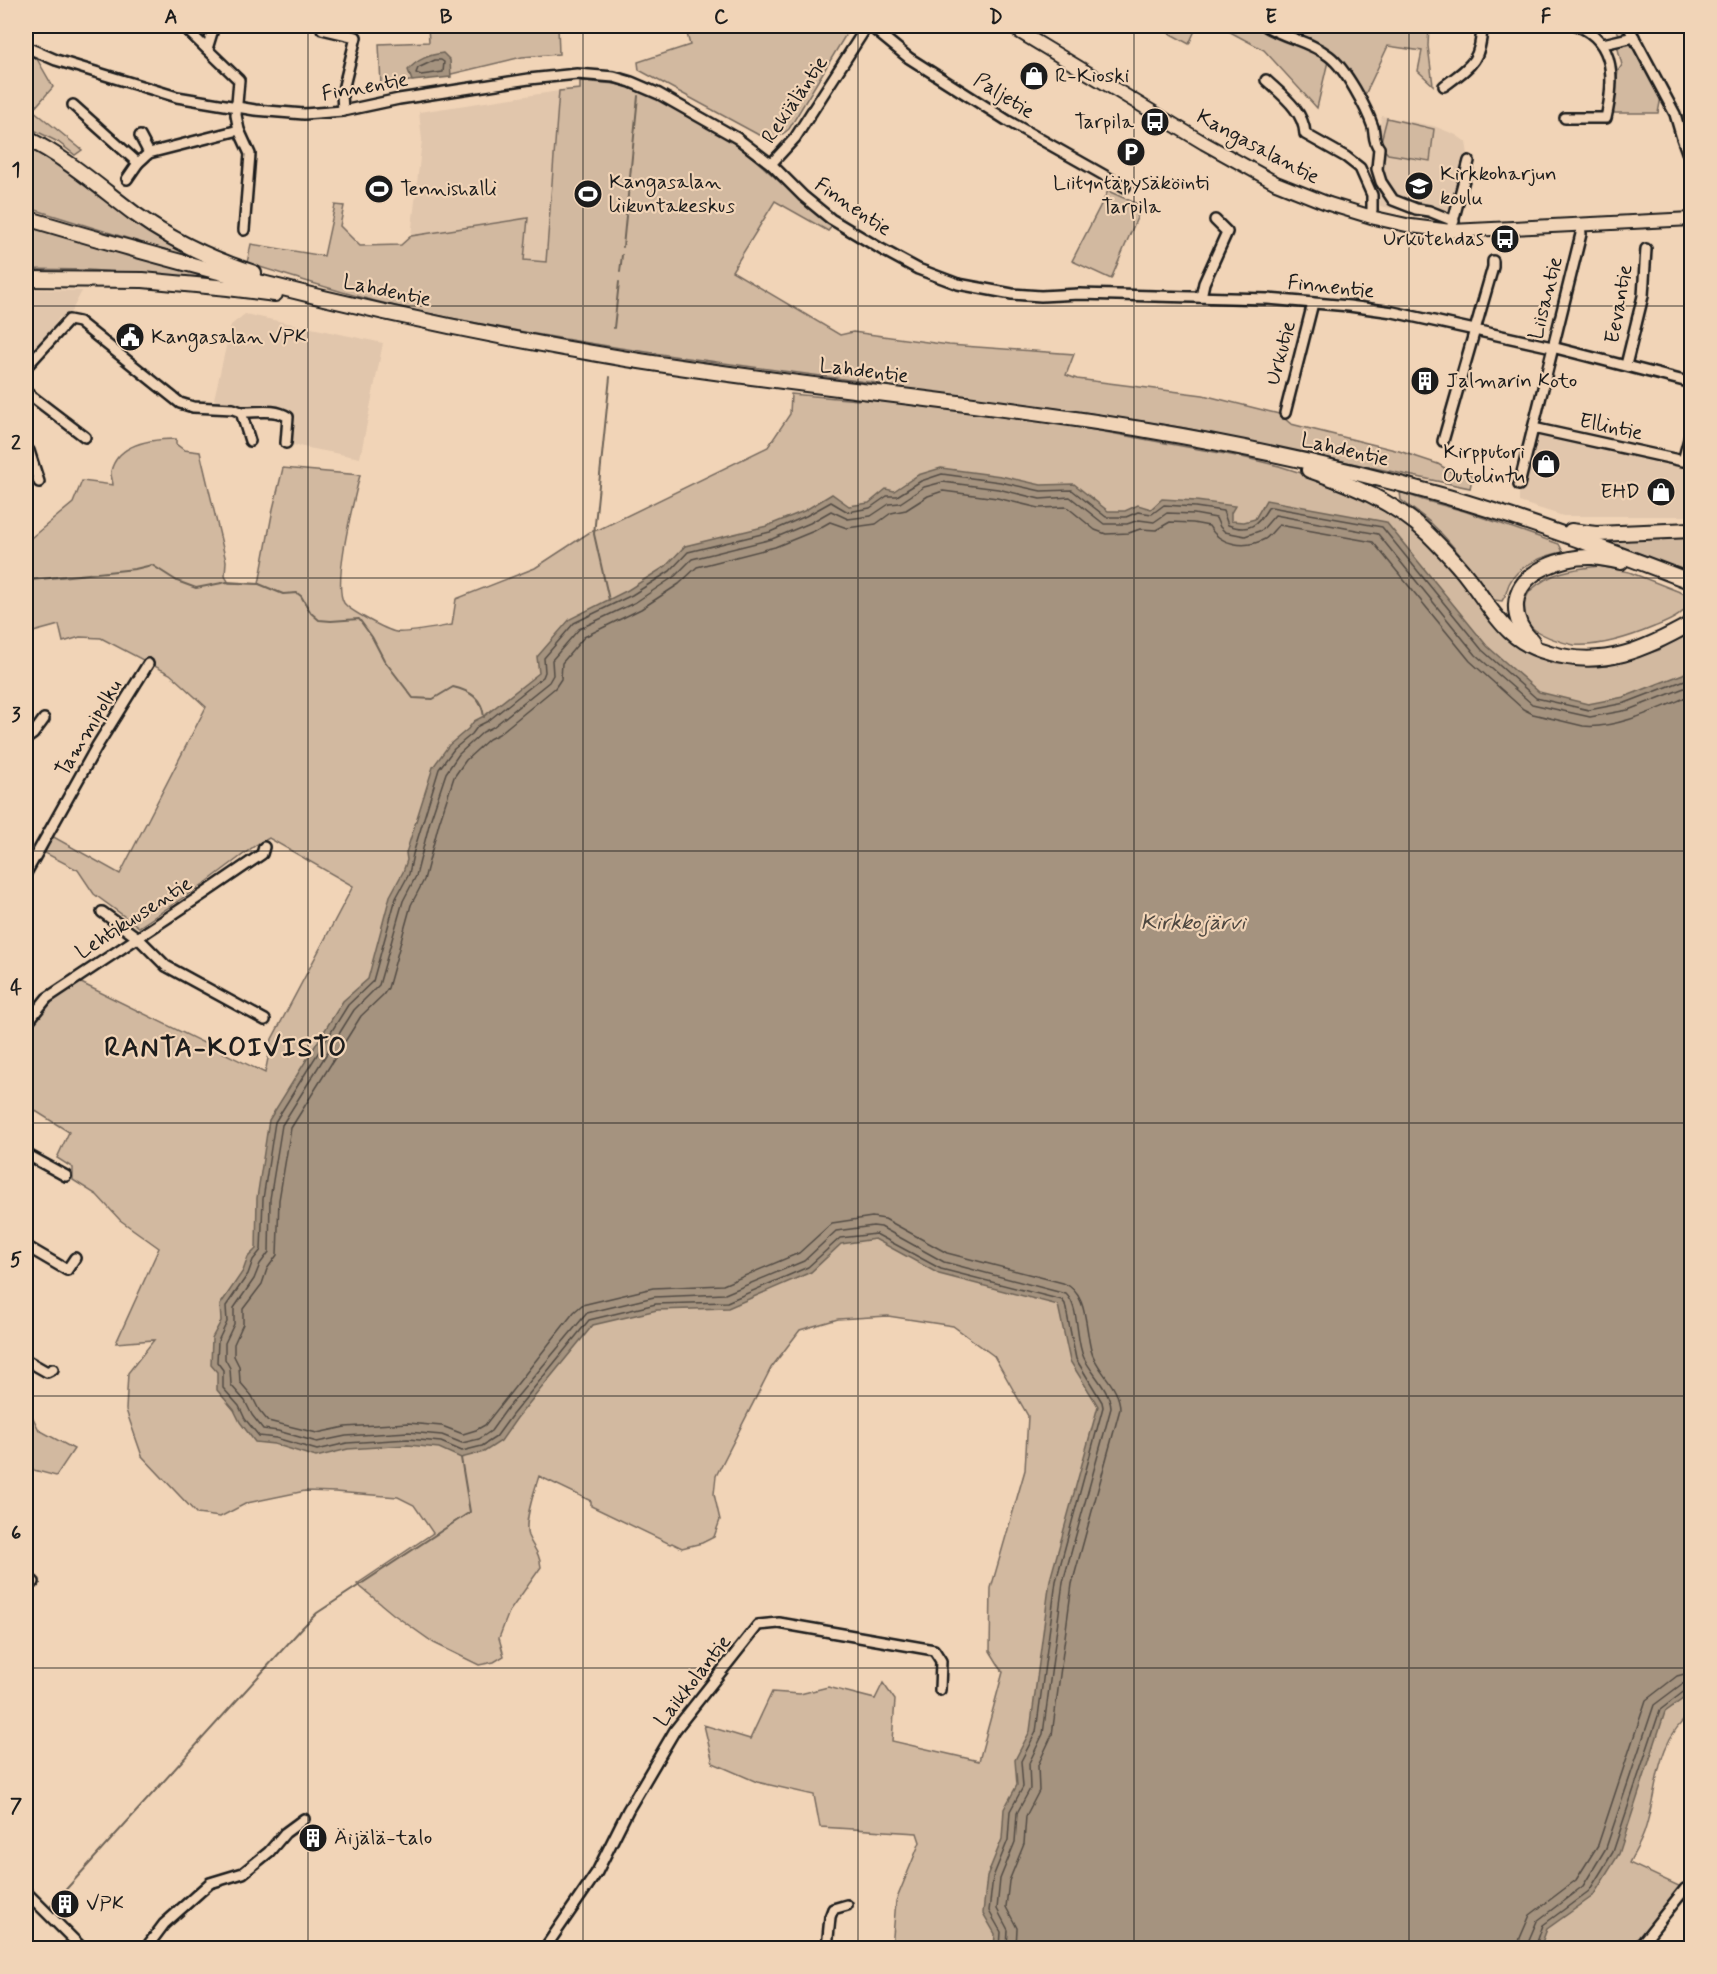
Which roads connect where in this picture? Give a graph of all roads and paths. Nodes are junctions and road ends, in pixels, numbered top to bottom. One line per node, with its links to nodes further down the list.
1 (183, 26): 13 (street)
2 (214, 26): 13 (street)
3 (868, 26): 27 (street, Rekiäläntie); 29 (street, Paljetie)
4 (1010, 26): 30 (main road, Kangasalantie)
5 (1266, 26): 35 (street)
6 (1482, 26): 15 (street)
7 (1578, 26): 11 (street)
8 (1628, 26): 10 (street)
9 (322, 29): 18 (street)
10 (1634, 37): 11 (street); 24 (street)
11 (1602, 44): 19 (street)
12 (26, 47): 17 (street, Finnentie)
13 (207, 49): 17 (street)
14 (1266, 80): 30 (street)
15 (1444, 86)
16 (73, 105): 26 (street)
17 (236, 107): 18 (street, Finnentie); 20 (street)
18 (343, 111): 27 (street, Finnentie)
19 (1565, 118)
20 (239, 130): 23 (street); 36 (street)
21 (140, 136): 23 (street)
22 (26, 138): 42 (highway)
23 (148, 153): 26 (street)
24 (1692, 156)
25 (1469, 160): 35 (street)
26 (138, 163): 28 (street)
27 (771, 164): 40 (street, Finnentie)
28 (127, 179)
29 (1125, 187)
30 (1369, 216): 35 (main road, Kangasalantie)
31 (26, 218): 42 (highway, Lahdentie)
32 (1692, 219): 34 (main road, Kangasalantie)
33 (1215, 220): 40 (street)
34 (1580, 225): 35 (main road, Kangasalantie); 44 (street, Liisantie)
35 (1452, 226)
36 (244, 230)
37 (1646, 249): 45 (street, Eevantie)
38 (1493, 261): 43 (street)
39 (26, 279): 42 (highway)
40 (1201, 297): 41 (street, Finnentie)
41 (1313, 303): 43 (street, Finnentie); 50 (street, Urkutie)
42 (347, 304): 56 (highway, Lahdentie)
43 (1473, 331): 44 (street, Finnentie); 55 (street)
44 (1552, 347): 45 (street, Finnentie); 51 (street, Liisantie)
45 (1626, 365): 47 (street, Finnentie)
46 (26, 367): 49 (street)
47 (1692, 383)
48 (26, 392): 53 (street)
49 (241, 412): 54 (street); 57 (street)
50 (1285, 413)
51 (1533, 428): 52 (street, Ellintie); 60 (street, Liisantie)
52 (1692, 428)
53 (85, 437)
54 (250, 441)
55 (1443, 441)
56 (1214, 442): 61 (highway, Lahdentie); 65 (highway)
57 (286, 443)
58 (26, 448): 59 (street)
59 (39, 482)
60 (1520, 485)
61 (1490, 510): 62 (highway); 63 (highway, Lahdentie)
62 (1692, 530)
63 (1690, 582): 65 (highway)
64 (1692, 623): 65 (highway)
65 (1552, 654)
66 (148, 664): 70 (street, Tammipolku)
67 (44, 719): 68 (street)
68 (26, 739)
69 (264, 848): 72 (street, Lehtikuusentie)
70 (26, 873)
71 (102, 912): 72 (street)
72 (138, 938): 73 (street); 74 (street, Lehtikuusentie)
73 (265, 1020)
74 (26, 1024)
75 (26, 1154): 76 (street)
76 (66, 1176)
77 (26, 1246): 78 (street)
78 (75, 1258)
79 (26, 1360): 80 (street)
80 (53, 1369)
81 (26, 1576): 82 (street)
82 (34, 1582)
83 (940, 1690): 90 (street, Laikkolantie)
84 (304, 1819): 89 (street)
85 (1692, 1885): 92 (street)
86 (26, 1892): 88 (street)
87 (847, 1905): 91 (street)
88 (82, 1948)
89 (146, 1948)
90 (545, 1948)
91 (827, 1948)
92 (1638, 1948)

